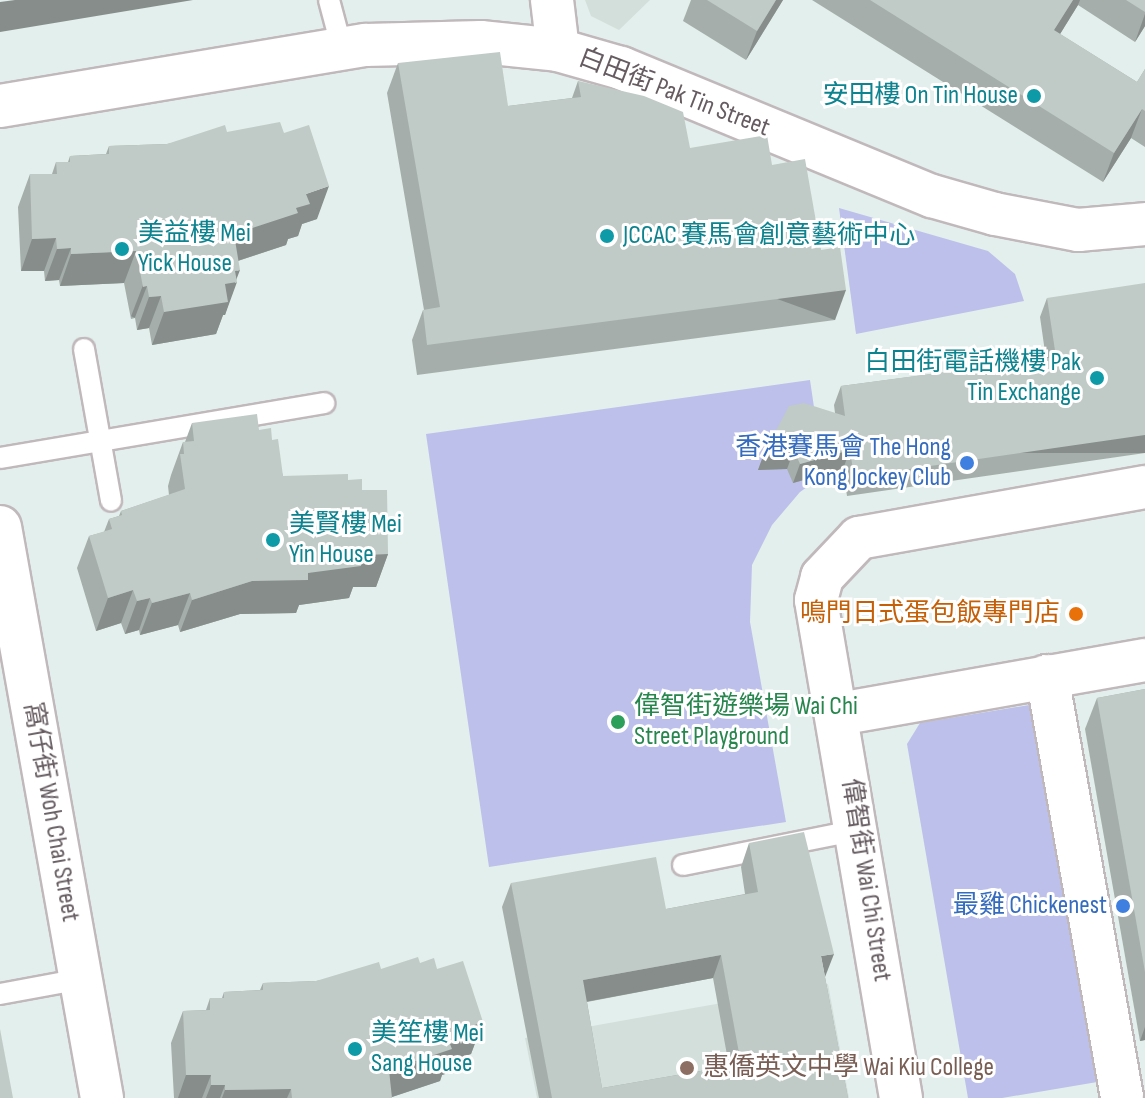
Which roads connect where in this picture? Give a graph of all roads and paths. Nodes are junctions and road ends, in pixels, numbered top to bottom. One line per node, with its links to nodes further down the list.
1 (329, 0): 3 (lane)
2 (552, 0): 4 (street)
3 (342, 49): 4 (street, 白田街 Pak Tin Street); 5 (street, 白田街 Pak Tin Street)
4 (558, 50): 6 (street, 白田街 Pak Tin Street)
5 (0, 106)
6 (1145, 224)
7 (84, 349): 9 (lane)
8 (324, 403): 9 (lane)
9 (100, 441): 10 (lane); 12 (lane)
10 (0, 458)
11 (1145, 487): 16 (street, 偉智街 Wai Chi Street)
12 (111, 501)
13 (0, 527): 19 (street, 窩仔街 Woh Chai Street)
14 (1145, 660): 15 (street)
15 (1047, 676): 16 (street); 23 (street)
16 (839, 714): 17 (street, 偉智街 Wai Chi Street)
17 (858, 830): 18 (lane); 22 (street, 偉智街 Wai Chi Street)
18 (683, 865)
19 (81, 979): 20 (lane); 21 (street, 窩仔街 Woh Chai Street)
20 (0, 994)
21 (102, 1098)
22 (901, 1098)
23 (1122, 1098)

